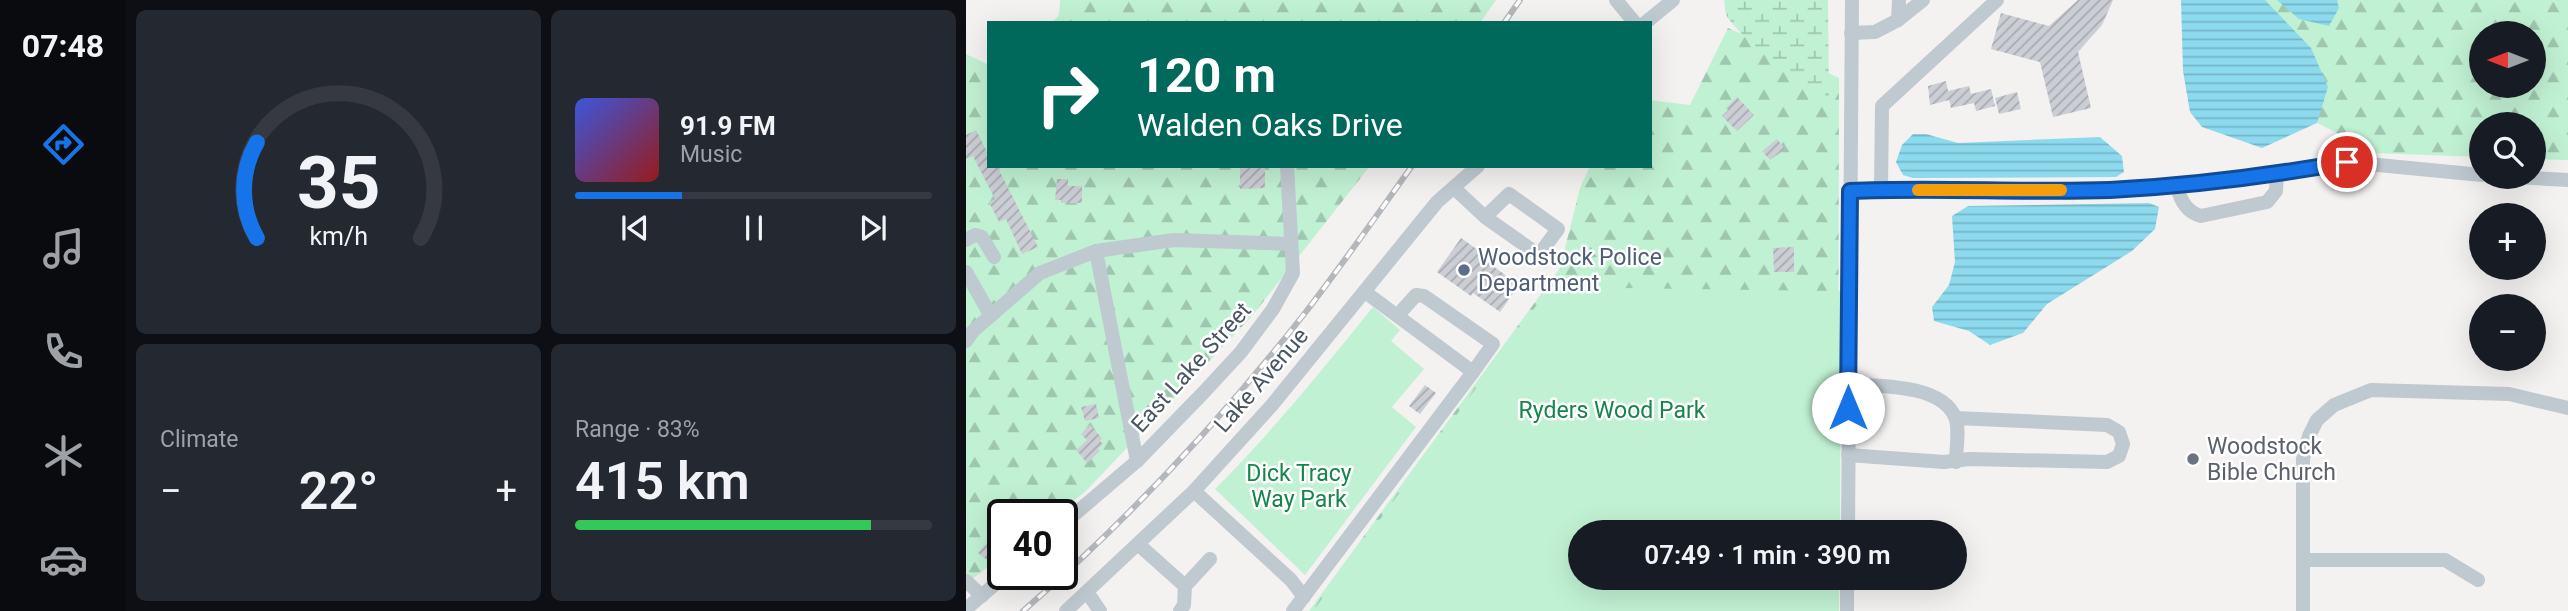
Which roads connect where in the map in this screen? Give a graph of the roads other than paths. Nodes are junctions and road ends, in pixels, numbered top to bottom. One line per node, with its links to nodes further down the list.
1 (1616, 0): 8 (street)
2 (1672, 0): 9 (street)
3 (1852, 0): 10 (street)
4 (1899, 0): 7 (street)
5 (1923, 0): 7 (street)
6 (1997, 0): 19 (street)
7 (1898, 20): 10 (street)
8 (1633, 21)
9 (1647, 21)
10 (1851, 33): 20 (street)
11 (1287, 168): 23 (street, East Lake Street)
12 (1476, 168): 18 (street, Lake Avenue)
13 (2277, 174): 14 (street); 17 (street); 17 (street)
14 (2469, 174)
15 (2546, 179): 16 (street)
16 (2568, 180)
17 (2177, 186): 19 (street)
18 (1454, 188): 21 (street); 27 (street, Lake Avenue)
19 (1881, 190): 20 (street)
20 (1850, 191): 32 (street)
21 (1485, 217): 21 (street)
22 (966, 240): 25 (street)
23 (1291, 244): 24 (street); 36 (street, East Lake Street)
24 (1096, 251): 29 (street); 36 (street)
25 (994, 257)
26 (966, 272): 29 (street)
27 (1366, 292): 28 (street); 38 (street, Lake Avenue)
28 (1398, 315): 31 (street); 31 (street)
29 (991, 316): 30 (street)
30 (966, 341)
31 (1473, 372): 51 (street)
32 (1848, 384): 34 (street); 35 (street)
33 (2568, 408): 43 (street)
34 (1956, 418): 37 (street); 37 (street)
35 (1848, 455): 37 (street); 40 (street)
36 (1137, 461): 39 (street, East Lake Street)
37 (1956, 461)
38 (1194, 491): 41 (street, Lake Avenue); 51 (street)
39 (1078, 511)
40 (1848, 520)
41 (1139, 545): 46 (street); 49 (street, Lake Avenue)
42 (1210, 559): 46 (street)
43 (2303, 560): 44 (street); 58 (street)
44 (2478, 580)
45 (966, 581): 50 (street)
46 (1185, 586): 55 (street)
47 (989, 590): 50 (street)
48 (1847, 590): 57 (street)
49 (1087, 592): 53 (street, Lake Avenue); 54 (street)
50 (982, 596): 52 (street)
51 (1304, 597): 56 (street)
52 (966, 609)
53 (1066, 611)
54 (1100, 611)
55 (1180, 611)
56 (1293, 611)
57 (1847, 611)
58 (2303, 611)

